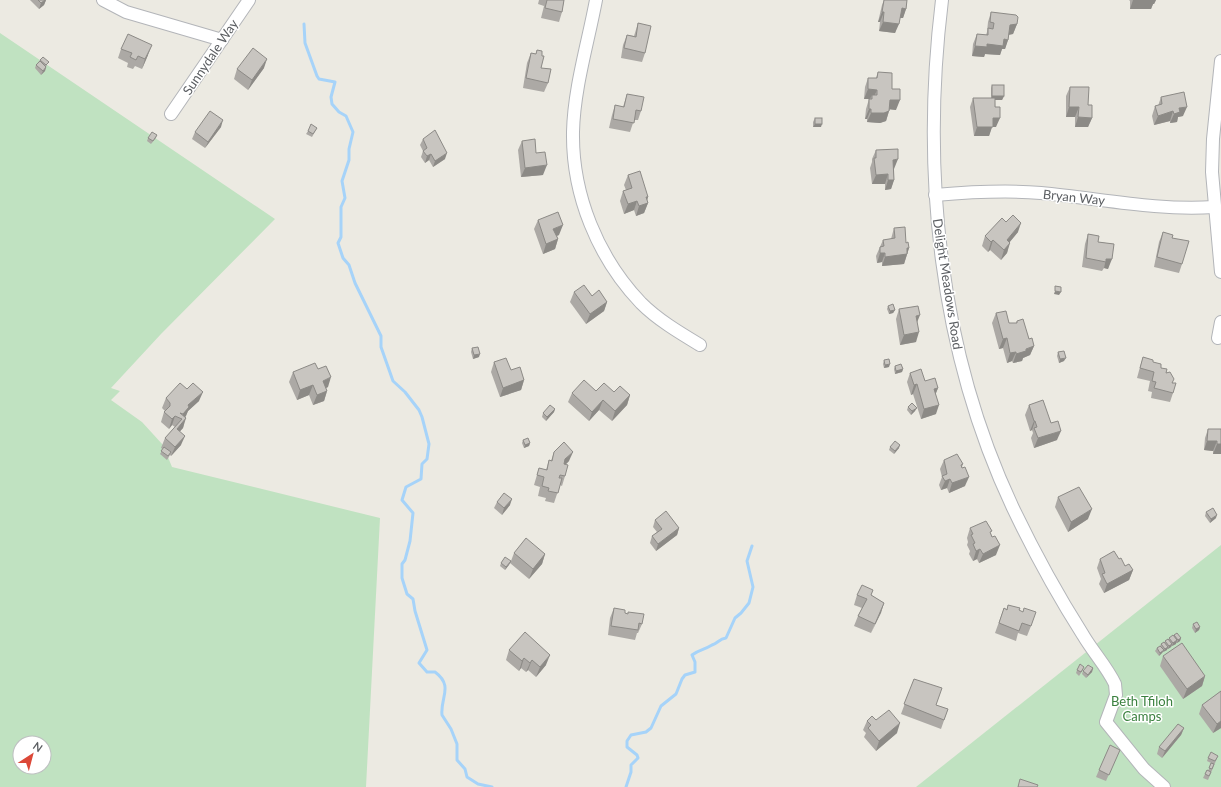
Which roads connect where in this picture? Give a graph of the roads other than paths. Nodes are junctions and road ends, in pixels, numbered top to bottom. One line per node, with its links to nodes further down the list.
1 (103, 0): 5 (street)
2 (249, 0): 5 (street, Sunnydale Way)
3 (596, 0): 13 (street)
4 (942, 0): 8 (street, Delight Meadows Road)
5 (222, 40): 7 (street, Sunnydale Way)
6 (1221, 61): 9 (street)
7 (171, 114)
8 (935, 195): 9 (street, Bryan Way); 14 (street, Delight Meadows Road)
9 (1214, 207): 10 (street)
10 (1221, 272)
11 (1221, 322): 12 (street)
12 (1218, 338)
13 (700, 346)
14 (1164, 787)

